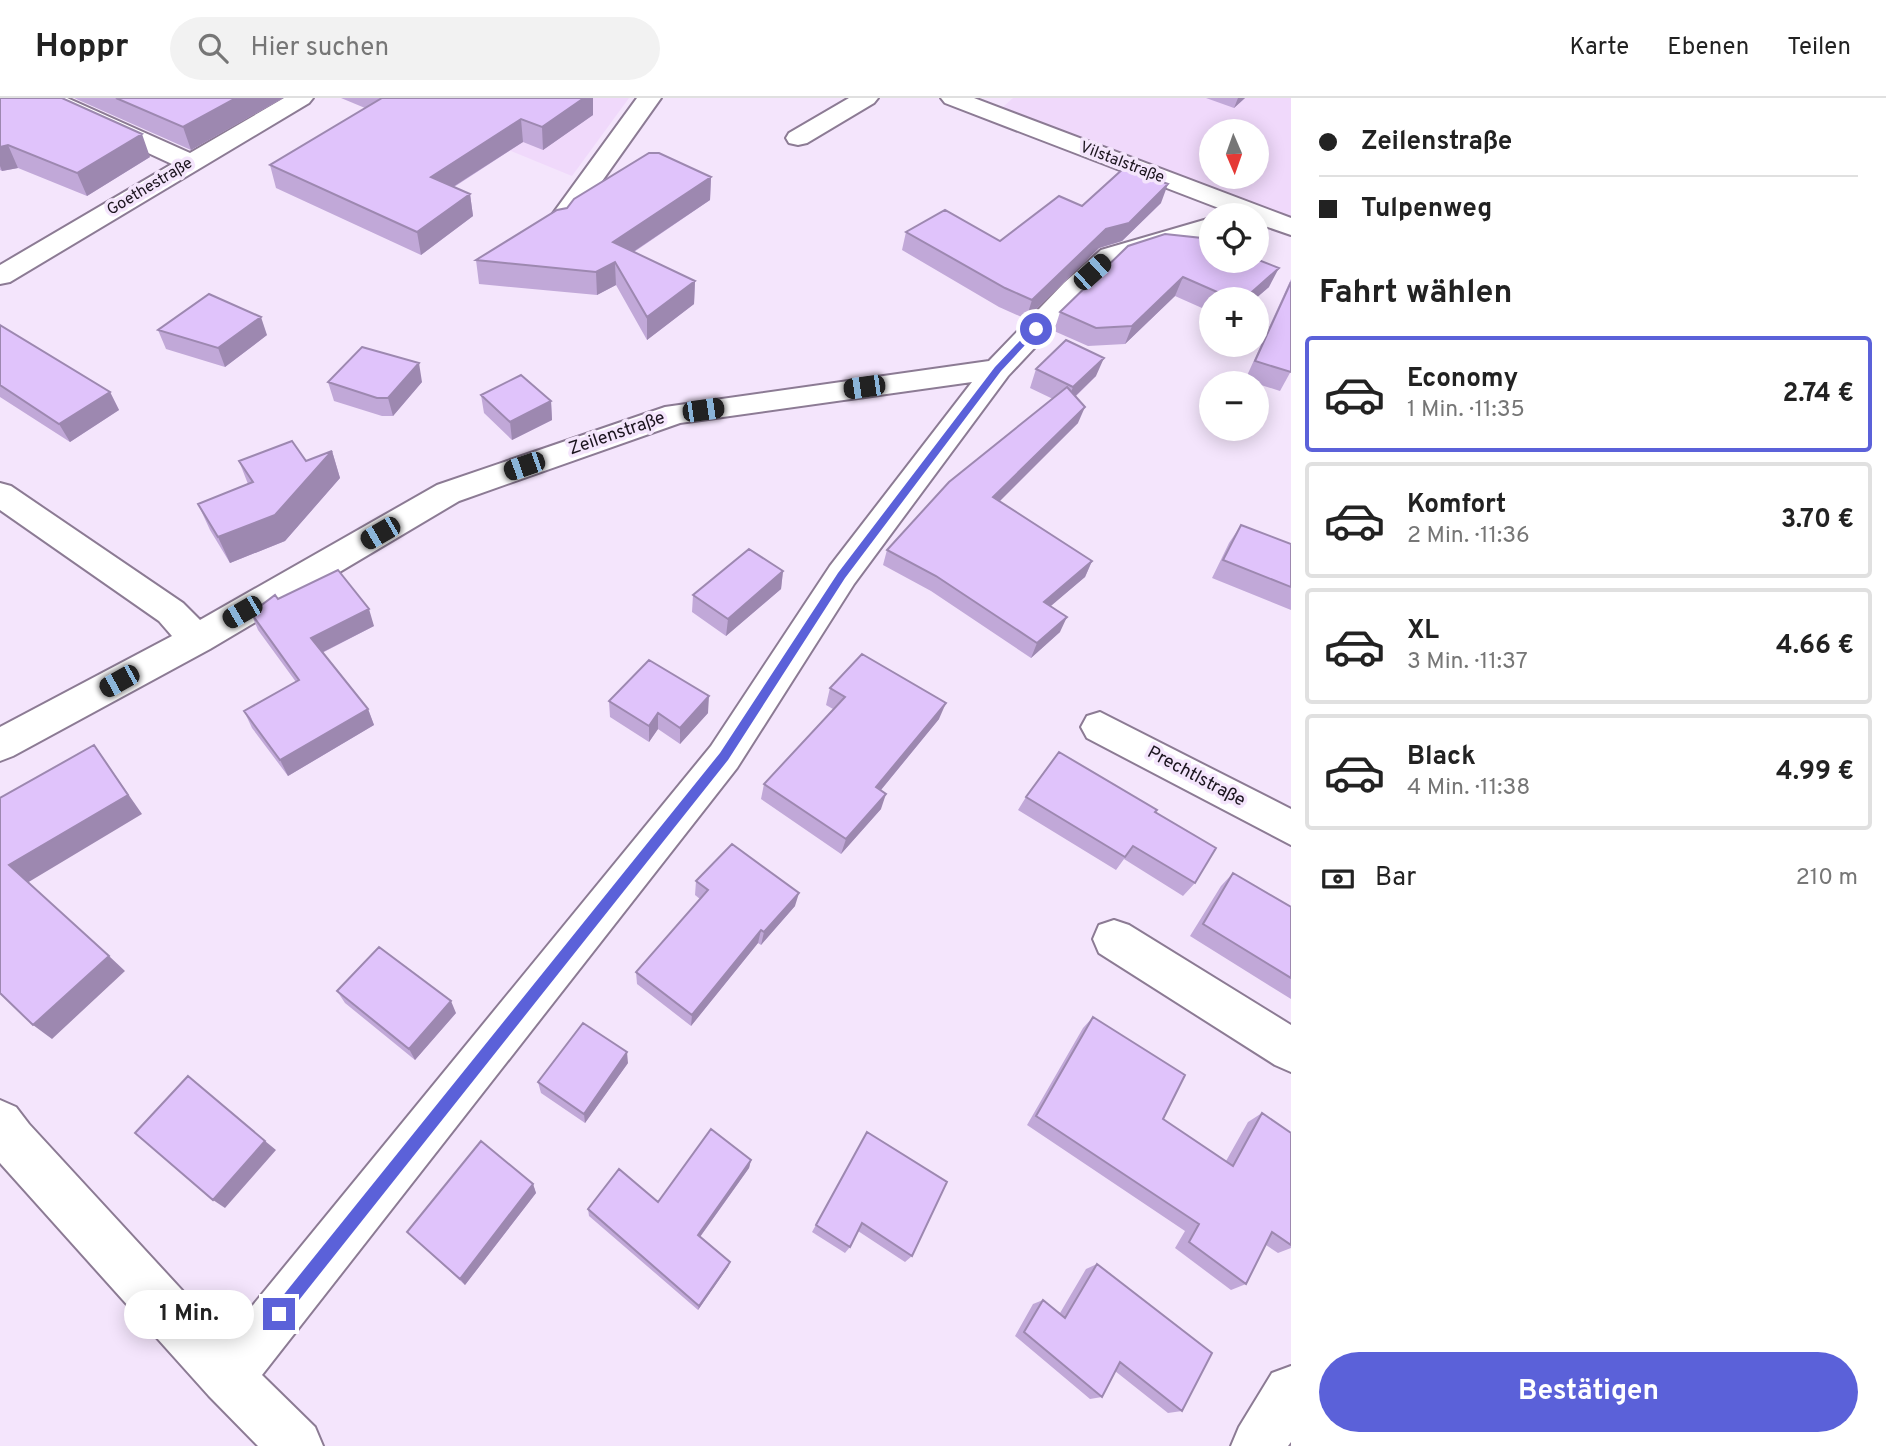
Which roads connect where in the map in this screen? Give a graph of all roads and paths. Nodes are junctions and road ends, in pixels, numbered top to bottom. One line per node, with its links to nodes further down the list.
1 (48, 98): 7 (street)
2 (301, 98): 7 (street, Goethestraße)
3 (649, 98): 10 (street)
4 (866, 98): 6 (street)
5 (953, 98): 8 (street, Vilstalstraße)
6 (797, 138)
7 (191, 163): 13 (street, Goethestraße)
8 (1212, 203)
9 (1269, 221): 11 (street, Vilstalstraße)
10 (559, 223)
11 (1291, 227)
12 (1199, 230): 14 (street)
13 (0, 276)
14 (998, 369): 16 (street, Zeilenstraße); 23 (street)
15 (0, 494): 16 (street)
16 (197, 639): 18 (street, Zeilenstraße)
17 (1100, 727): 19 (street, Prechtlstraße)
18 (0, 745)
19 (1291, 828)
20 (1114, 939): 21 (street)
21 (1291, 1050)
22 (0, 1122): 23 (street)
23 (227, 1378): 25 (street)
24 (1291, 1392): 26 (street)
25 (296, 1446)
26 (1258, 1446)

